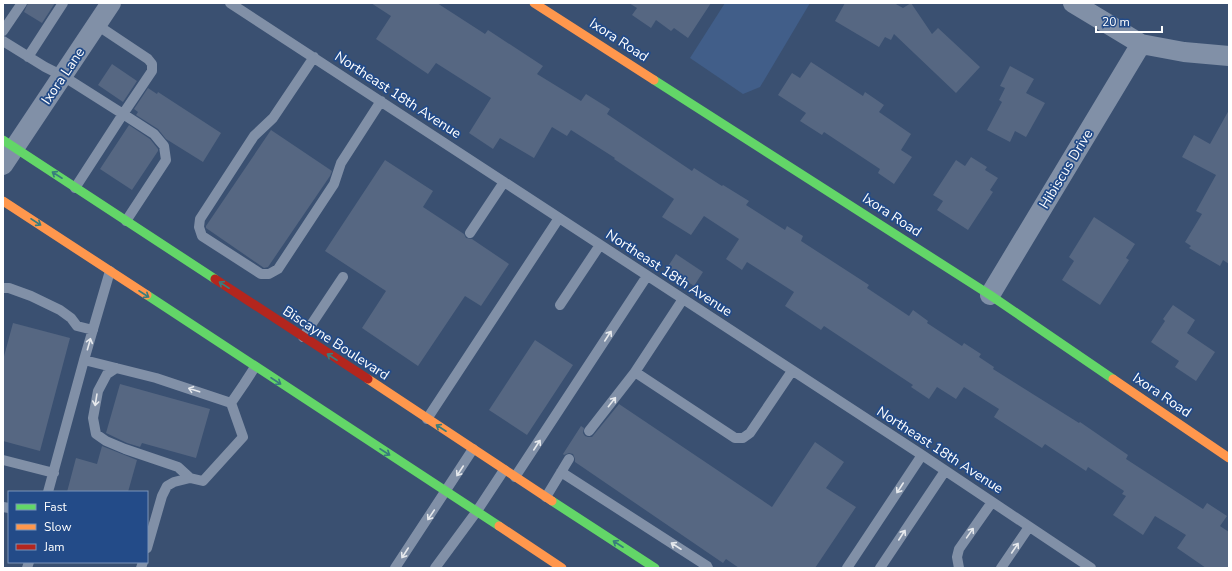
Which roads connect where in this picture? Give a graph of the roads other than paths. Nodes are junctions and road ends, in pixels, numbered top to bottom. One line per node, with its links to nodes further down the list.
1 (22, 3): 8 (lane)
2 (63, 3): 12 (lane)
3 (111, 3): 7 (street, Ixora Lane)
4 (230, 3): 13 (lane, Northeast 18th Avenue)
5 (534, 3): 30 (main road, Ixora Road)
6 (1073, 3): 10 (street)
7 (97, 25): 14 (street, Ixora Lane); 16 (lane)
8 (4, 29)
9 (3, 41): 12 (lane)
10 (1141, 44): 11 (street); 30 (street, Hibiscus Drive)
11 (1229, 56)
12 (28, 57): 14 (lane)
13 (314, 57): 15 (lane, Northeast 18th Avenue); 15 (lane)
14 (63, 76): 16 (lane); 17 (street, Ixora Lane)
15 (381, 101): 19 (lane, Northeast 18th Avenue)
16 (123, 114): 20 (lane); 23 (lane)
17 (9, 144): 18 (street, Ixora Lane); 20 (main road, Biscayne Boulevard, one-way to 17)
18 (3, 165)
19 (504, 182): 22 (lane, Northeast 18th Avenue); 24 (lane)
20 (76, 188): 23 (main road, Biscayne Boulevard)
21 (3, 201): 26 (main road, one-way to 26)
22 (559, 218): 25 (lane, Northeast 18th Avenue); 41 (lane)
23 (126, 221): 34 (main road, Biscayne Boulevard, one-way to 23)
24 (470, 233)
25 (600, 245): 27 (lane, Northeast 18th Avenue); 32 (lane)
26 (110, 271): 33 (lane); 36 (main road, one-way to 36)
27 (647, 276): 31 (lane, Northeast 18th Avenue); 52 (lane, one-way to 27)
28 (342, 277): 34 (lane)
29 (3, 288): 33 (lane)
30 (990, 295): 45 (main road, Ixora Road)
31 (683, 299): 38 (lane, Northeast 18th Avenue); 39 (lane)
32 (560, 305)
33 (93, 330): 35 (lane, one-way to 33)
34 (303, 337): 41 (main road, Biscayne Boulevard, one-way to 34)
35 (84, 360): 37 (lane); 51 (lane)
36 (255, 367): 40 (lane); 55 (main road, one-way to 55)
37 (116, 368): 40 (lane, one-way to 37); 53 (lane, one-way to 53)
38 (792, 371): 39 (lane); 44 (lane, Northeast 18th Avenue)
39 (635, 372): 42 (lane, one-way to 39)
40 (231, 402): 53 (lane)
41 (427, 419): 43 (main road, Biscayne Boulevard, one-way to 41)
42 (589, 431)
43 (473, 449): 48 (main road, Biscayne Boulevard); 55 (lane, one-way to 55)
44 (922, 455): 49 (lane, Northeast 18th Avenue); 67 (lane, one-way to 67)
45 (1229, 458)
46 (569, 459): 50 (lane)
47 (3, 460): 51 (lane)
48 (504, 470): 52 (main road, Biscayne Boulevard); 58 (lane)
49 (945, 471): 57 (lane, Northeast 18th Avenue); 68 (lane, one-way to 49)
50 (561, 472): 56 (lane); 66 (lane, one-way to 50)
51 (54, 473): 54 (lane)
52 (515, 477): 56 (main road, Biscayne Boulevard)
53 (190, 478): 60 (lane)
54 (48, 491)
55 (446, 492): 58 (main road); 62 (lane, one-way to 62)
56 (546, 497): 65 (main road, Biscayne Boulevard, one-way to 56)
57 (992, 502): 59 (lane, Northeast 18th Avenue); 69 (lane, one-way to 57)
58 (477, 511): 63 (lane); 64 (main road)
59 (1029, 527): 61 (lane, one-way to 59); 70 (lane, Northeast 18th Avenue)
60 (148, 545)
61 (1006, 566)
62 (395, 568)
63 (435, 568)
64 (562, 568)
65 (655, 568)
66 (708, 568)
67 (847, 568)
68 (880, 568)
69 (959, 568)
70 (1091, 568)

